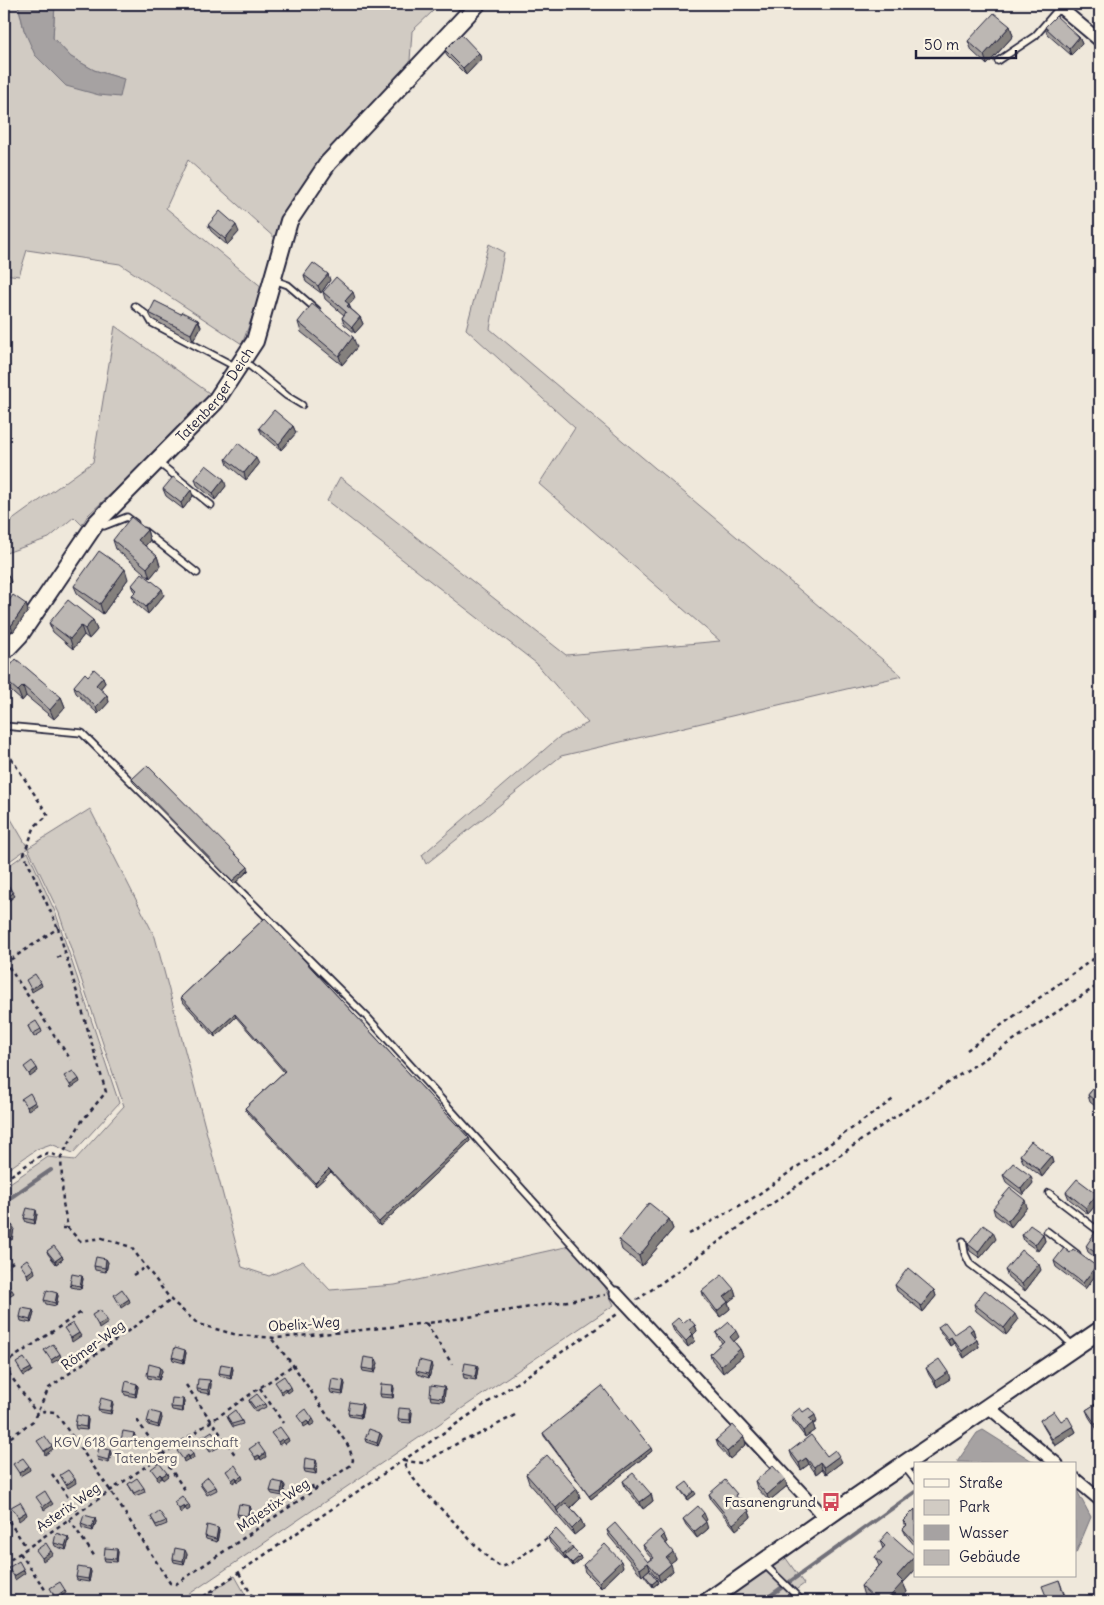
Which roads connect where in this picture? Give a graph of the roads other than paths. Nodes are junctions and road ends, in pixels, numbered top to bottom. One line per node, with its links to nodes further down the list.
1 (477, 4): 5 (street, Tatenberger Deich)
2 (1058, 5): 3 (street); 4 (lane)
3 (1100, 40)
4 (998, 62)
5 (272, 279): 7 (lane); 8 (street, Tatenberger Deich)
6 (135, 306): 8 (lane)
7 (320, 313)
8 (240, 364): 9 (lane); 10 (street, Tatenberger Deich)
9 (302, 405)
10 (157, 461): 11 (lane); 12 (street, Tatenberger Deich)
11 (211, 505)
12 (96, 523): 13 (lane); 14 (street, Tatenberger Deich)
13 (197, 573)
14 (4, 652)
15 (4, 727): 21 (lane)
16 (1049, 1193): 18 (lane)
17 (1047, 1231): 20 (lane)
18 (1100, 1232)
19 (963, 1241): 23 (lane)
20 (1085, 1261)
21 (616, 1293): 30 (street)
22 (1100, 1330): 23 (street)
23 (1074, 1348): 24 (street)
24 (987, 1406): 25 (street); 26 (street)
25 (1055, 1462)
26 (903, 1464): 27 (lane); 30 (street)
27 (914, 1479)
28 (1076, 1480): 29 (street)
29 (1100, 1500)
30 (825, 1518): 31 (street)
31 (763, 1563): 32 (street); 33 (lane)
32 (708, 1601)
33 (802, 1601)

